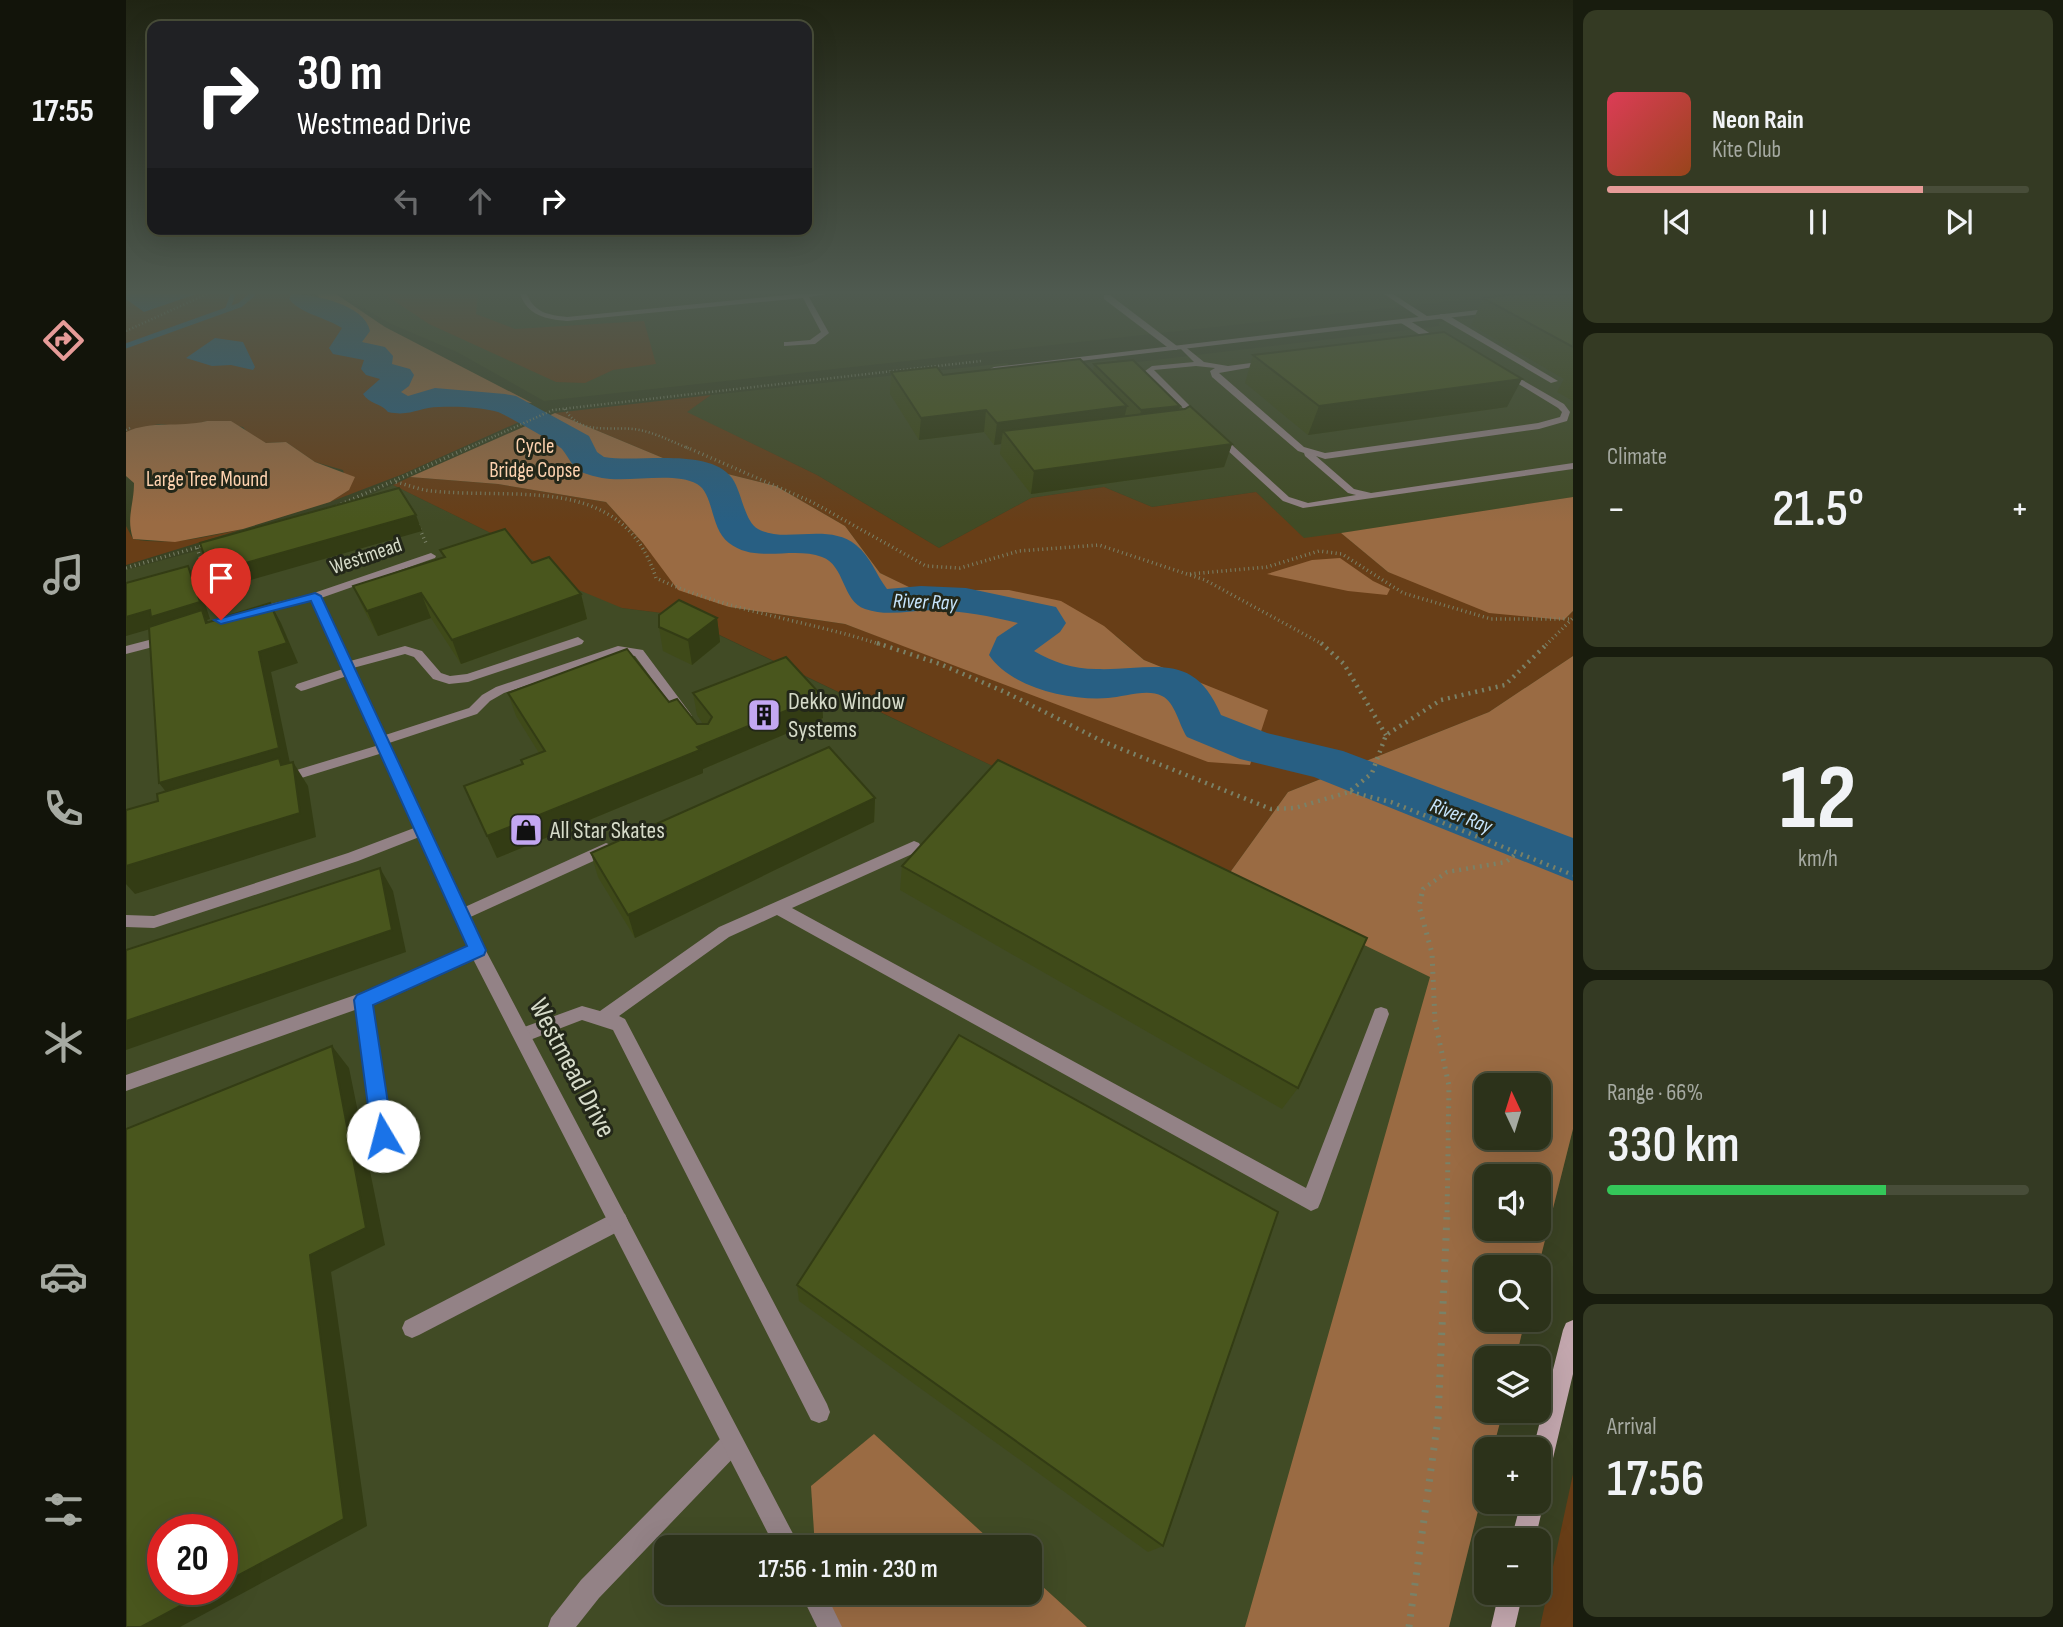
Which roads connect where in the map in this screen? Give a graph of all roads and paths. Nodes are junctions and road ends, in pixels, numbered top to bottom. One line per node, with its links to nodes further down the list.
1 (1150, 370): 14 (street)
2 (1217, 370): 10 (street)
3 (1502, 370): 6 (street)
4 (1535, 370): 5 (street)
5 (1554, 381)
6 (1561, 406): 9 (street); 10 (street)
7 (565, 409): 21 (path)
8 (550, 411): 12 (path)
9 (1573, 413)
10 (1301, 449): 14 (street)
11 (1573, 466): 14 (street)
12 (395, 482): 13 (path); 15 (path); 34 (path)
13 (400, 493)
14 (1371, 496)
15 (336, 506)
16 (416, 522): 19 (path)
17 (209, 544): 18 (path)
18 (197, 548): 20 (path); 24 (path)
19 (431, 556): 22 (street, Westmead)
20 (126, 568)
21 (1189, 574): 23 (path); 31 (path)
22 (315, 596): 24 (street, Westmead); 28 (street, Westmead)
23 (1572, 619): 31 (path)
24 (221, 620)
25 (175, 637): 27 (street)
26 (578, 641): 28 (street)
27 (126, 650)
28 (348, 669): 29 (street); 32 (street, Westmead)
29 (301, 687)
30 (697, 731): 32 (street)
31 (1386, 734): 34 (path)
32 (383, 744): 33 (street); 35 (street, Westmead)
33 (264, 784)
34 (1349, 792): 38 (path)
35 (422, 830): 41 (street, Westmead); 42 (street)
36 (618, 844): 41 (street)
37 (914, 847): 40 (street)
38 (1517, 853): 39 (path); 61 (path)
39 (1573, 875)
40 (778, 908): 45 (street); 46 (street)
41 (461, 915): 43 (street, Westmead)
42 (126, 921)
43 (477, 950): 44 (street); 47 (street, Westmead Drive)
44 (363, 1000): 48 (street); 49 (street)
45 (1381, 1014)
46 (602, 1019): 47 (street); 53 (street)
47 (522, 1035): 50 (street, Westmead Drive)
48 (126, 1083)
49 (387, 1163)
50 (618, 1221): 51 (street); 55 (street, Westmead Drive)
51 (412, 1328)
52 (1573, 1330): 54 (main road)
53 (818, 1412)
54 (1547, 1437)
55 (733, 1443): 56 (street, Westmead Drive); 59 (street)
56 (782, 1535)
57 (819, 1605): 60 (street)
58 (1508, 1605): 62 (main road)
59 (560, 1627)
60 (830, 1627)
61 (1409, 1627)
62 (1503, 1627)

